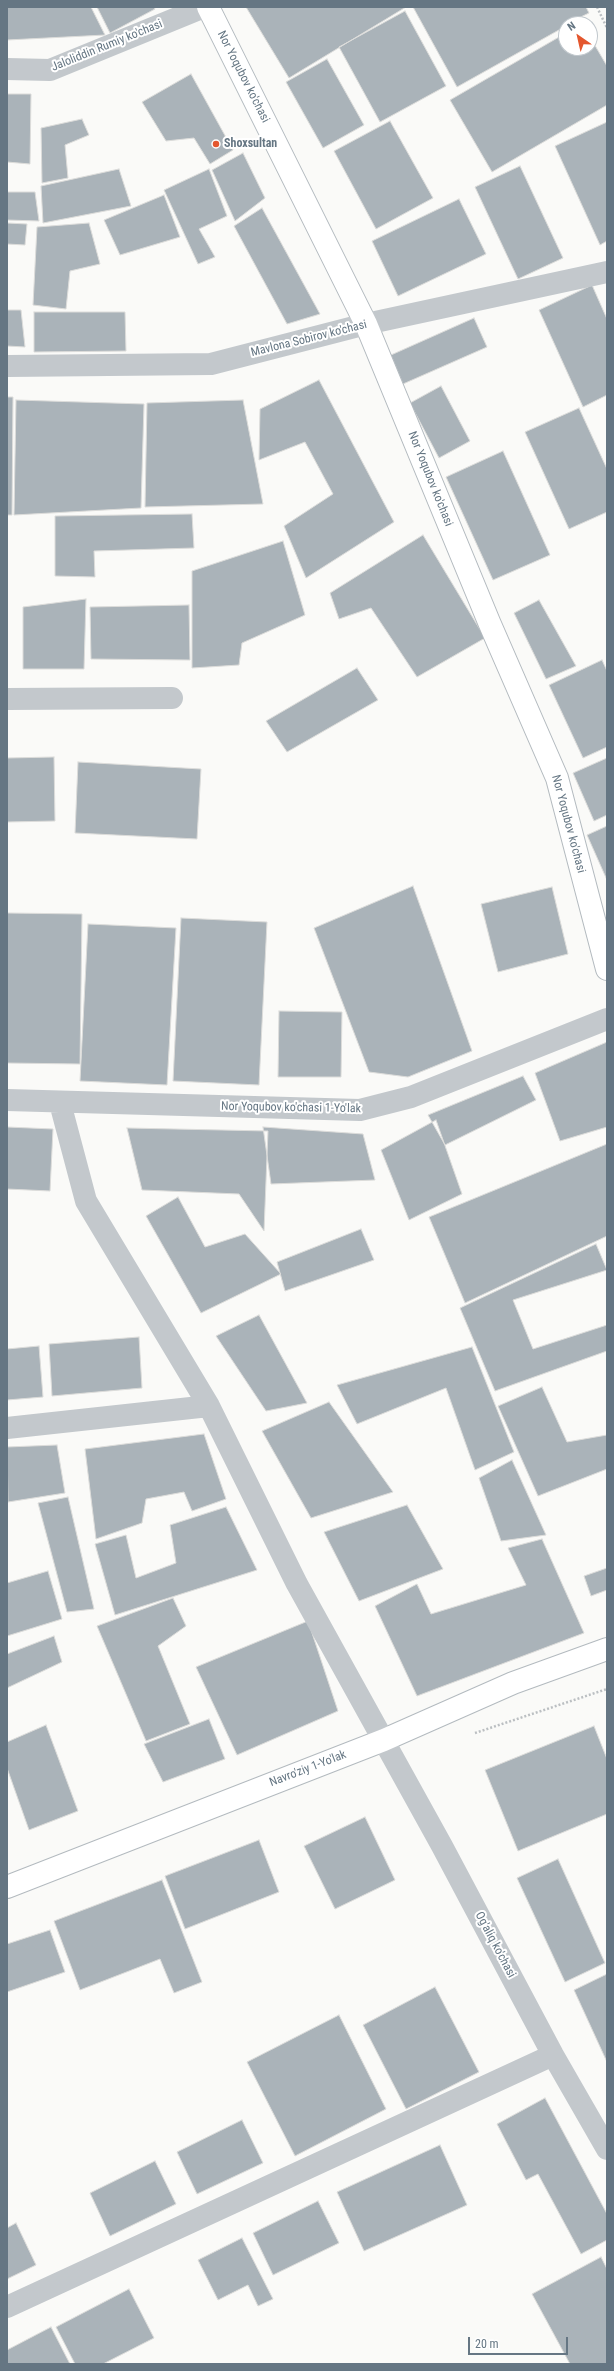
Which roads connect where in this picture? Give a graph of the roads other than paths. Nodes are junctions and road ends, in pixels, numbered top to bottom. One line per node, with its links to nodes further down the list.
1 (204, 7): 3 (street, Jaloliddin Rumiy ko'chasi)
2 (208, 7): 5 (street, Nor Yoqubov ko'chasi)
3 (7, 69)
4 (607, 272): 5 (street, Mavlona Sobirov ko'chasi)
5 (366, 324): 6 (street, Mavlona Sobirov ko'chasi); 9 (street, Nor Yoqubov ko'chasi)
6 (7, 366)
7 (172, 698): 8 (street)
8 (7, 699)
9 (607, 969)
10 (607, 1019): 12 (street, Nor Yoqubov ko'chasi 1-Yo'lak)
11 (7, 1100): 12 (street, Nor Yoqubov ko'chasi 1-Yo'lak)
12 (60, 1103): 13 (street, Og'aliq ko'chasi)
13 (209, 1406): 14 (street); 16 (street, Og'aliq ko'chasi)
14 (7, 1428)
15 (607, 1648): 16 (street, Navro'ziy 1-Yo'lak)
16 (384, 1740): 17 (street, Navro'ziy 1-Yo'lak); 18 (street, Og'aliq ko'chasi)
17 (7, 1887)
18 (553, 2055): 19 (street, Og'aliq ko'chasi); 20 (street)
19 (607, 2149)
20 (7, 2307)

